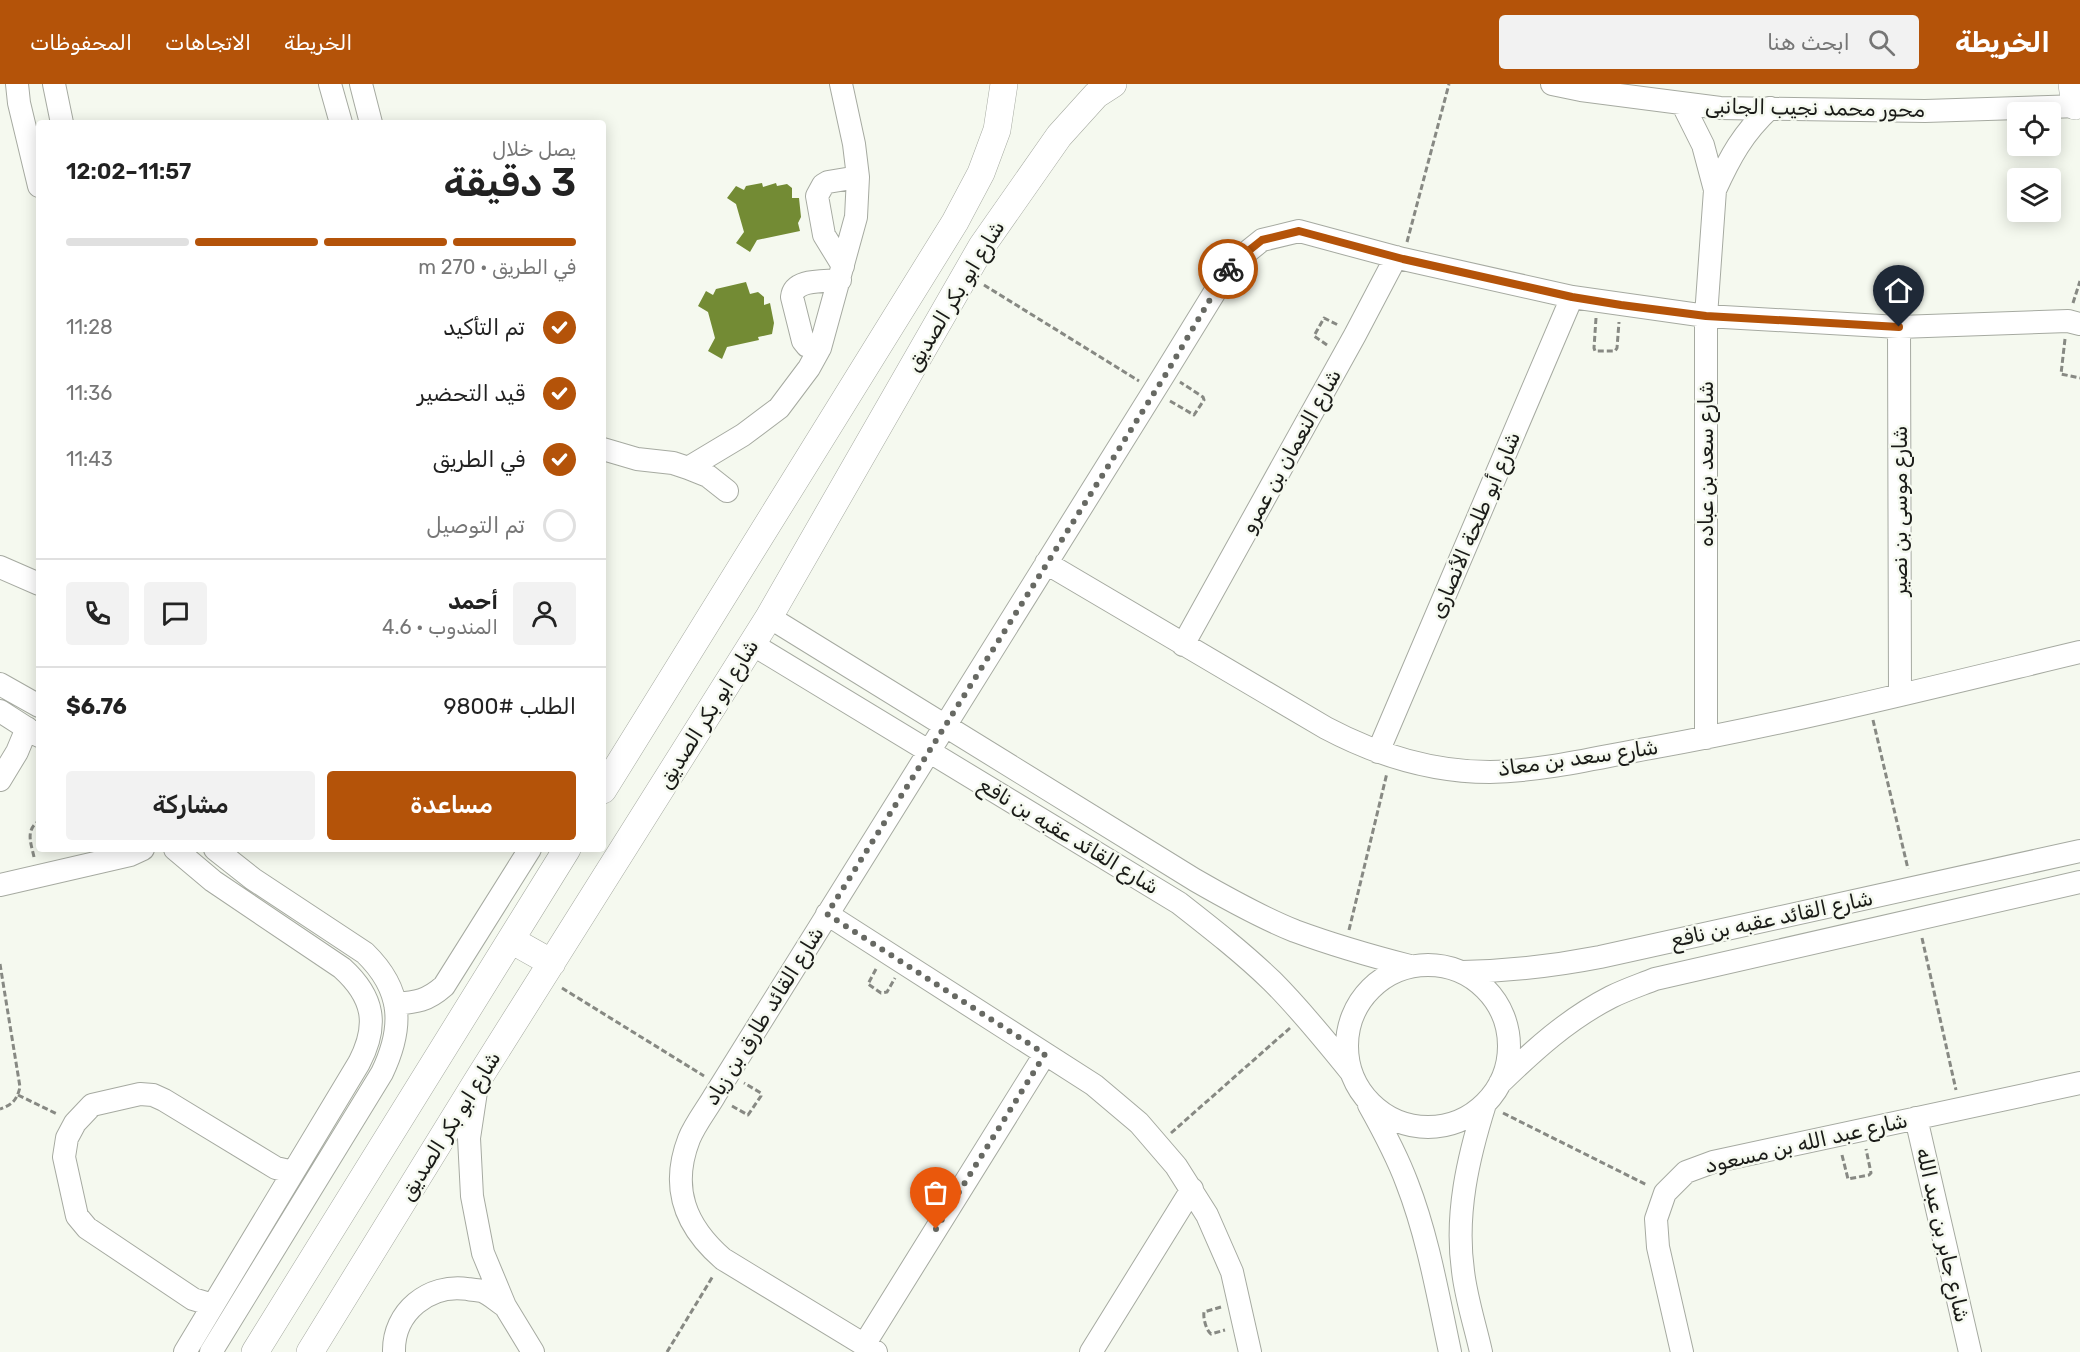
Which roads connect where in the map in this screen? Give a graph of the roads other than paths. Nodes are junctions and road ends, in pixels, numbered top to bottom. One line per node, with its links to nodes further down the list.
1 (17, 84): 15 (street)
2 (54, 84): 12 (street)
3 (330, 84): 13 (street)
4 (361, 84): 14 (street)
5 (841, 84): 16 (street)
6 (1552, 84): 10 (street, محور محمد نجيب الجانبى)
7 (1103, 88): 31 (main road, شارع ابو بكر الصديق)
8 (1005, 92): 45 (main road, شارع ابو بكر الصديق)
9 (2076, 99): 11 (street, محور محمد نجيب الجانبى)
10 (1682, 103): 11 (street, محور محمد نجيب الجانبى); 17 (street, شارع سعد بن عباده)
11 (1770, 108): 17 (street, شارع سعد بن عباده)
12 (61, 120)
13 (340, 120)
14 (370, 120)
15 (36, 173)
16 (858, 177): 19 (street); 19 (street)
17 (1715, 190): 21 (street, شارع سعد بن عباده)
18 (1400, 258): 20 (street, شارع القائد طارق بن زياد); 28 (street, شارع القائد طارق بن زياد); 33 (street, شارع النعمان بن عمرو)
19 (842, 273): 24 (street); 24 (street)
20 (1572, 297): 21 (street, شارع القائد طارق بن زياد); 43 (street, شارع أبو طلحة الأنصارى)
21 (1706, 316): 23 (street, شارع القائد طارق بن زياد); 41 (street, شارع سعد بن عباده)
22 (2080, 324): 23 (street, شارع القائد طارق بن زياد)
23 (1899, 327): 36 (street, شارع موسى بن نصير)
24 (820, 348): 26 (street)
25 (606, 450): 26 (street)
26 (688, 468): 27 (street)
27 (727, 491)
28 (1046, 564): 33 (street, شارع سعد بن معاذ); 39 (street, شارع القائد طارق بن زياد)
29 (0, 567): 30 (street)
30 (36, 583)
31 (769, 617): 32 (main road, شارع ابو بكر الصديق); 39 (street, شارع القائد عقبه بن نافع)
32 (752, 644): 42 (street, شارع القائد عقبه بن نافع); 57 (main road, شارع ابو بكر الصديق)
33 (1183, 645): 43 (street, شارع سعد بن معاذ)
34 (2080, 652): 36 (street, شارع سعد بن معاذ)
35 (0, 684): 37 (street)
36 (1900, 694): 41 (street, شارع سعد بن معاذ)
37 (36, 698)
38 (0, 711): 40 (street)
39 (944, 726): 42 (street, شارع القائد طارق بن زياد); 56 (street, شارع القائد عقبه بن نافع)
40 (33, 732): 44 (street)
41 (1706, 738): 43 (street, شارع سعد بن معاذ)
42 (928, 751): 54 (street, شارع القائد طارق بن زياد); 61 (street, شارع القائد عقبه بن نافع)
43 (1385, 754)
44 (0, 780)
45 (606, 785)
46 (2080, 851): 58 (street, شارع القائد عقبه بن نافع)
47 (179, 852): 68 (street)
48 (219, 852): 59 (street)
49 (528, 852): 59 (street)
50 (565, 852): 55 (main road)
51 (124, 853): 53 (street)
52 (2080, 882): 63 (street, شارع القائد عقبه بن نافع)
53 (0, 885)
54 (827, 914): 60 (street); 72 (street, شارع القائد طارق بن زياد)
55 (511, 940): 57 (main road); 75 (main road)
56 (1410, 966): 58 (street); 61 (street)
57 (548, 969): 62 (main road, شارع ابو بكر الصديق)
58 (1462, 972): 63 (street)
59 (395, 1004): 74 (street)
60 (1045, 1054): 69 (street); 72 (street)
61 (1351, 1072): 65 (street)
62 (477, 1081): 71 (street); 76 (main road, شارع ابو بكر الصديق)
63 (1500, 1083): 66 (street)
64 (2080, 1083): 67 (street, شارع عبد الله بن مسعود)
65 (1364, 1096): 66 (street); 81 (street)
66 (1485, 1104): 82 (street)
67 (1916, 1119): 83 (street, شارع عبد الله بن مسعود); 84 (street, شارع جابر بن عبد الله)
68 (293, 1172): 70 (street); 70 (street)
69 (1192, 1189): 79 (street); 80 (street)
70 (213, 1305): 73 (street)
71 (505, 1306): 77 (street); 78 (street)
72 (870, 1348)
73 (185, 1352)
74 (211, 1352)
75 (255, 1352)
76 (310, 1352)
77 (394, 1352)
78 (532, 1352)
79 (1091, 1352)
80 (1250, 1352)
81 (1450, 1352)
82 (1481, 1352)
83 (1682, 1352)
84 (1970, 1352)

